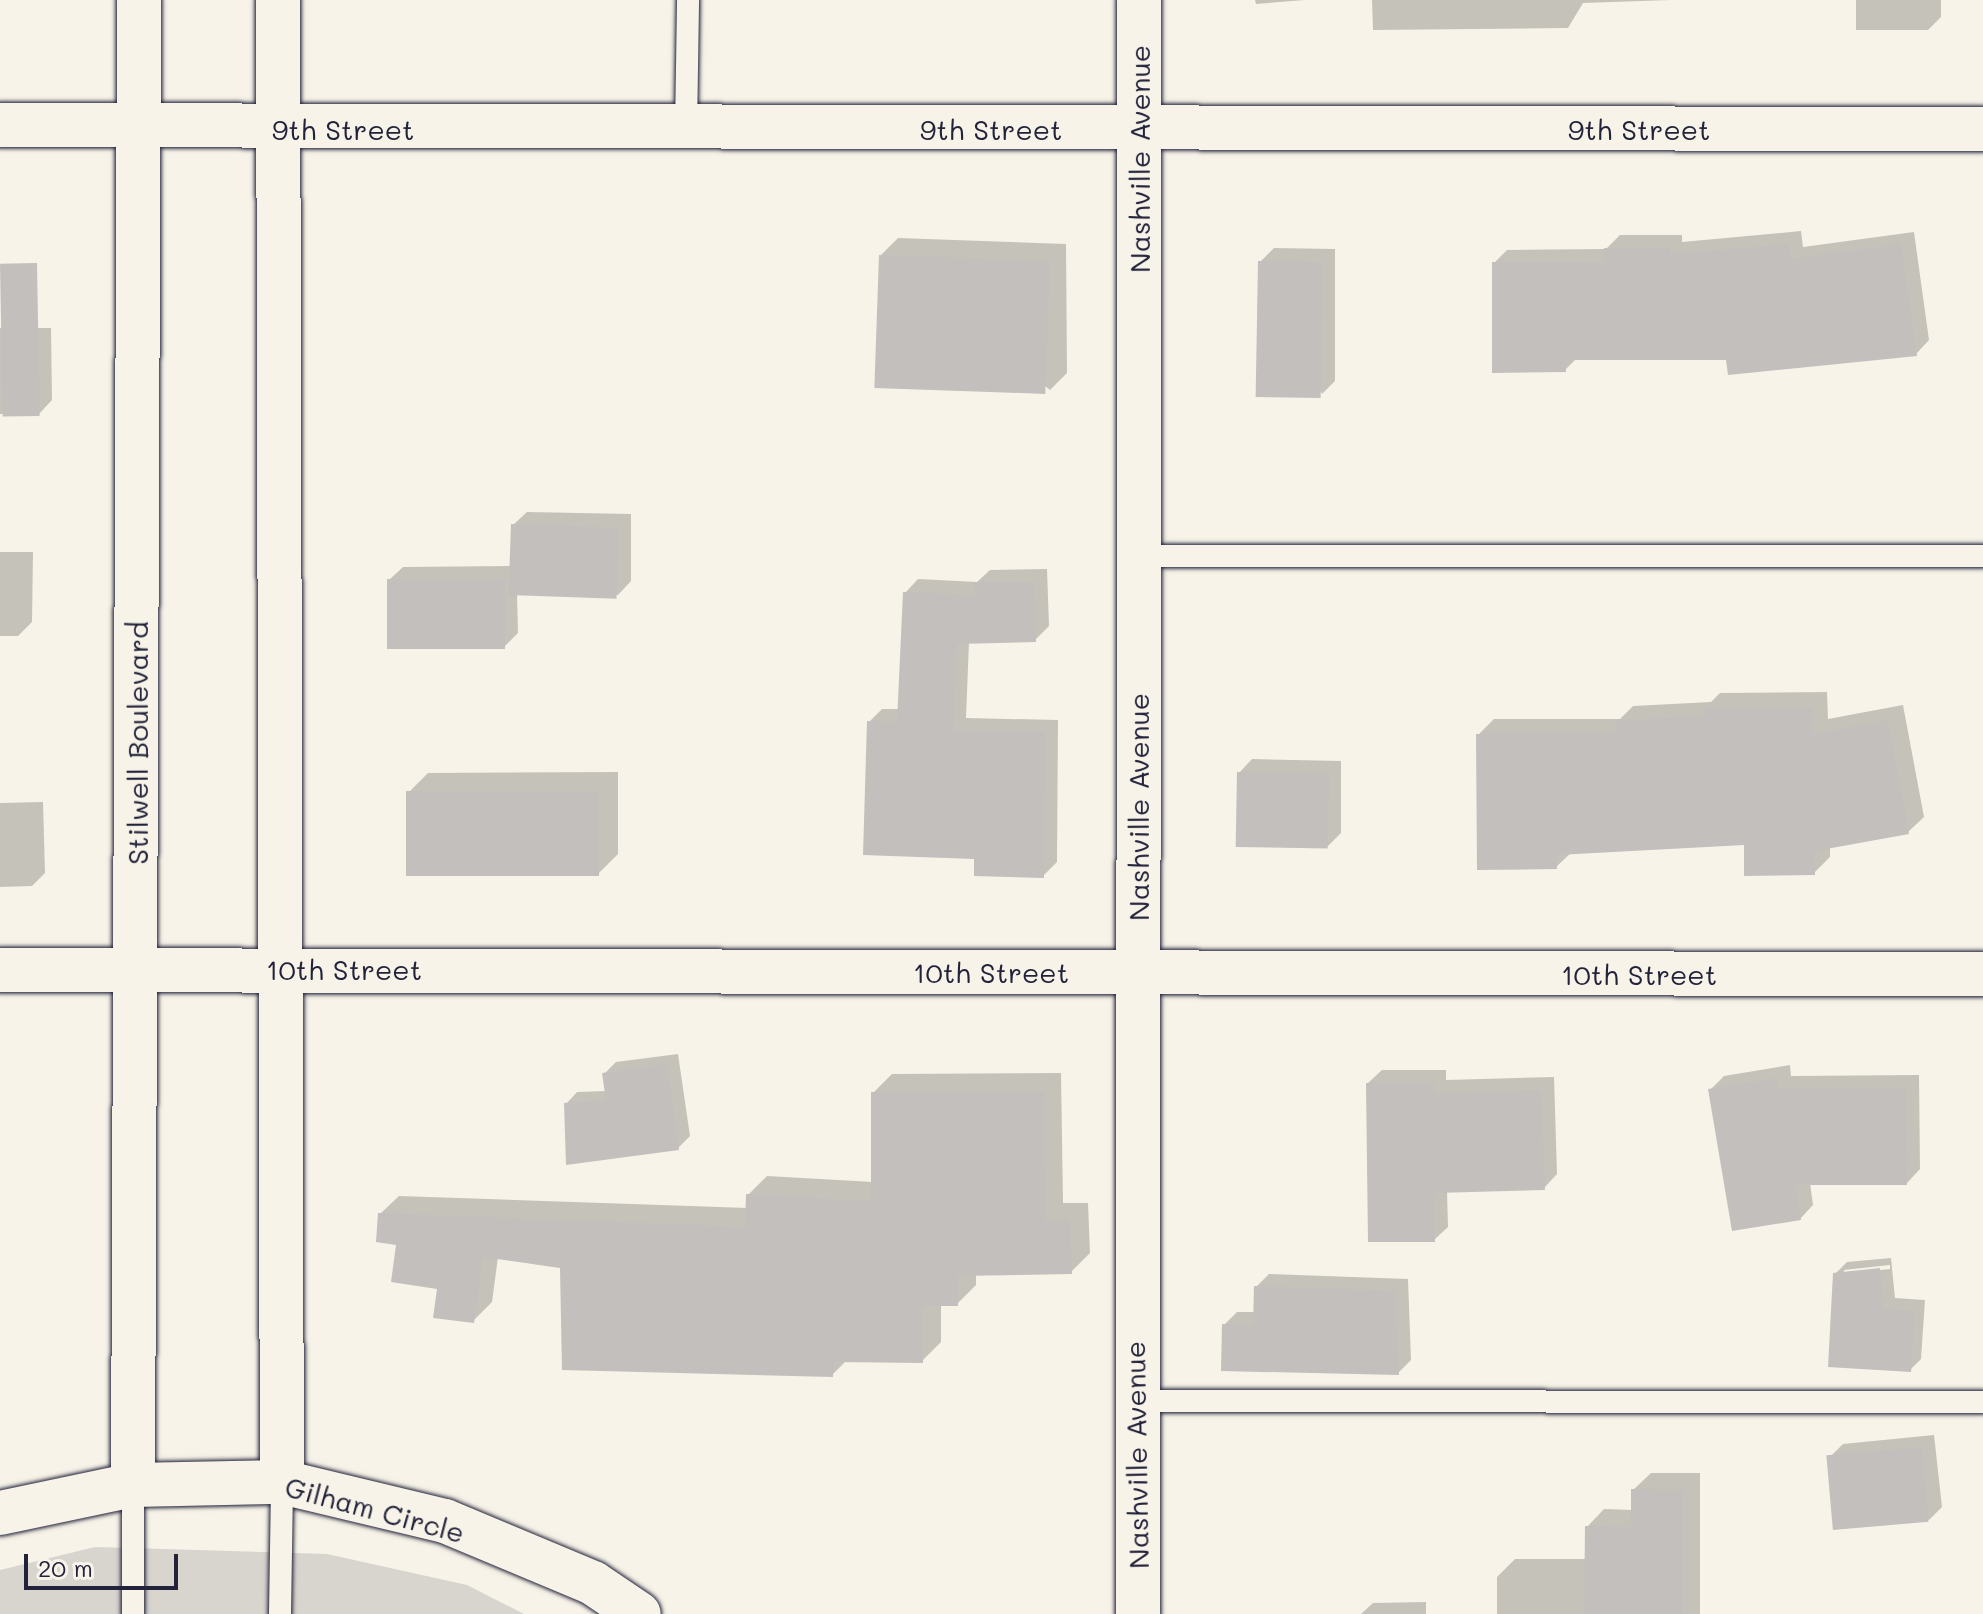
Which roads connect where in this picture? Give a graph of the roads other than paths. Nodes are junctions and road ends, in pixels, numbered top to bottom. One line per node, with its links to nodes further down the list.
1 (139, 0): 6 (street, Stilwell Boulevard)
2 (278, 0): 8 (street)
3 (688, 0): 10 (lane)
4 (1139, 0): 7 (street, Nashville Avenue)
5 (0, 125): 6 (street, 9th Street)
6 (139, 127): 8 (street, 9th Street); 15 (street, Stilwell Boulevard)
7 (1139, 128): 9 (street, 9th Street); 10 (street, 9th Street); 11 (street, Nashville Avenue)
8 (278, 129): 10 (street, 9th Street); 13 (street)
9 (1983, 129)
10 (686, 131)
11 (1139, 556): 12 (lane); 16 (street, Nashville Avenue)
12 (1983, 556)
13 (276, 969): 15 (street, 10th Street); 16 (street, 10th Street); 20 (street)
14 (0, 970): 15 (street, 10th Street)
15 (136, 970): 21 (street, Stilwell Boulevard)
16 (1137, 973): 17 (street, 10th Street); 18 (street, Nashville Avenue)
17 (1983, 974)
18 (1135, 1401): 19 (lane); 26 (street, Nashville Avenue)
19 (1983, 1402)
20 (282, 1482): 21 (street, Gilham Circle); 24 (lane); 25 (street, Gilham Circle)
21 (133, 1485): 22 (street, Gilham Circle); 23 (lane)
22 (0, 1513)
23 (133, 1614)
24 (280, 1614)
25 (639, 1614)
26 (1138, 1614)

